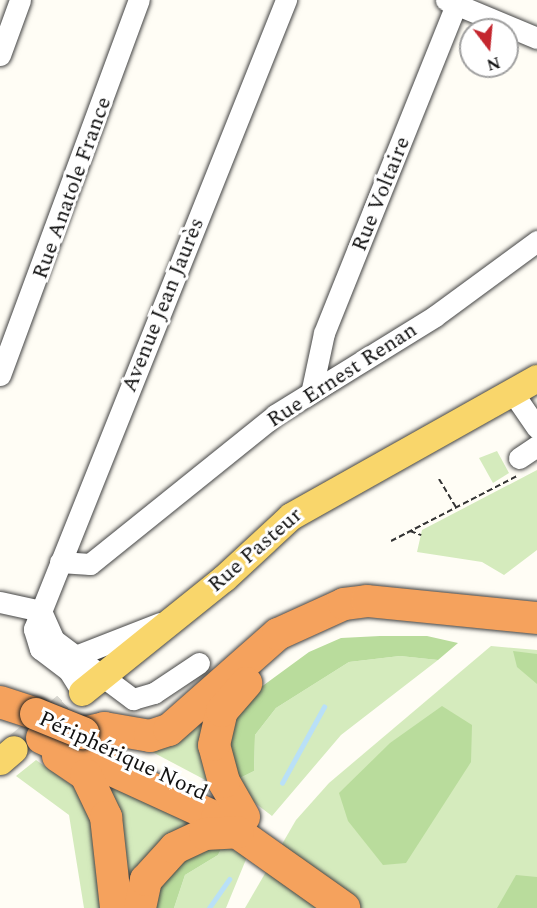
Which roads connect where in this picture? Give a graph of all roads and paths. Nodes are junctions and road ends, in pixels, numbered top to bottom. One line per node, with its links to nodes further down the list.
1 (20, 0): 6 (street)
2 (139, 0): 8 (street, Rue Anatole France)
3 (286, 0): 19 (street, Avenue Jean Jaurès)
4 (454, 1): 5 (street); 10 (street, Rue Voltaire)
5 (537, 38)
6 (0, 55)
7 (537, 241): 10 (street, Rue Ernest Renan)
8 (0, 375)
9 (537, 378): 11 (main road, Rue Pasteur)
10 (312, 389): 19 (street, Rue Ernest Renan)
11 (513, 393): 12 (street); 22 (main road, Rue Pasteur)
12 (537, 428)
13 (526, 460): 15 (path)
14 (439, 478): 15 (path)
15 (457, 507): 16 (path)
16 (409, 531): 17 (path); 18 (path)
17 (421, 535)
18 (391, 541)
19 (60, 562): 21 (street, Avenue Jean Jaurès)
20 (0, 602): 21 (street)
21 (41, 611): 25 (street); 27 (street, Avenue Jean Jaurès)
22 (174, 617): 25 (street); 27 (main road, Rue Pasteur)
23 (489, 622): 24 (highway); 30 (highway); 31 (highway)
24 (533, 630)
25 (78, 655): 27 (street)
26 (199, 663): 27 (street)
27 (91, 684)
28 (0, 702): 29 (highway, Périphérique Nord)
29 (18, 736): 30 (highway, Périphérique Nord)
30 (84, 747): 31 (highway, Périphérique Nord); 32 (highway)
31 (226, 822): 33 (highway); 34 (highway); 35 (highway)
32 (116, 908)
33 (140, 908)
34 (344, 908)
35 (367, 908)

